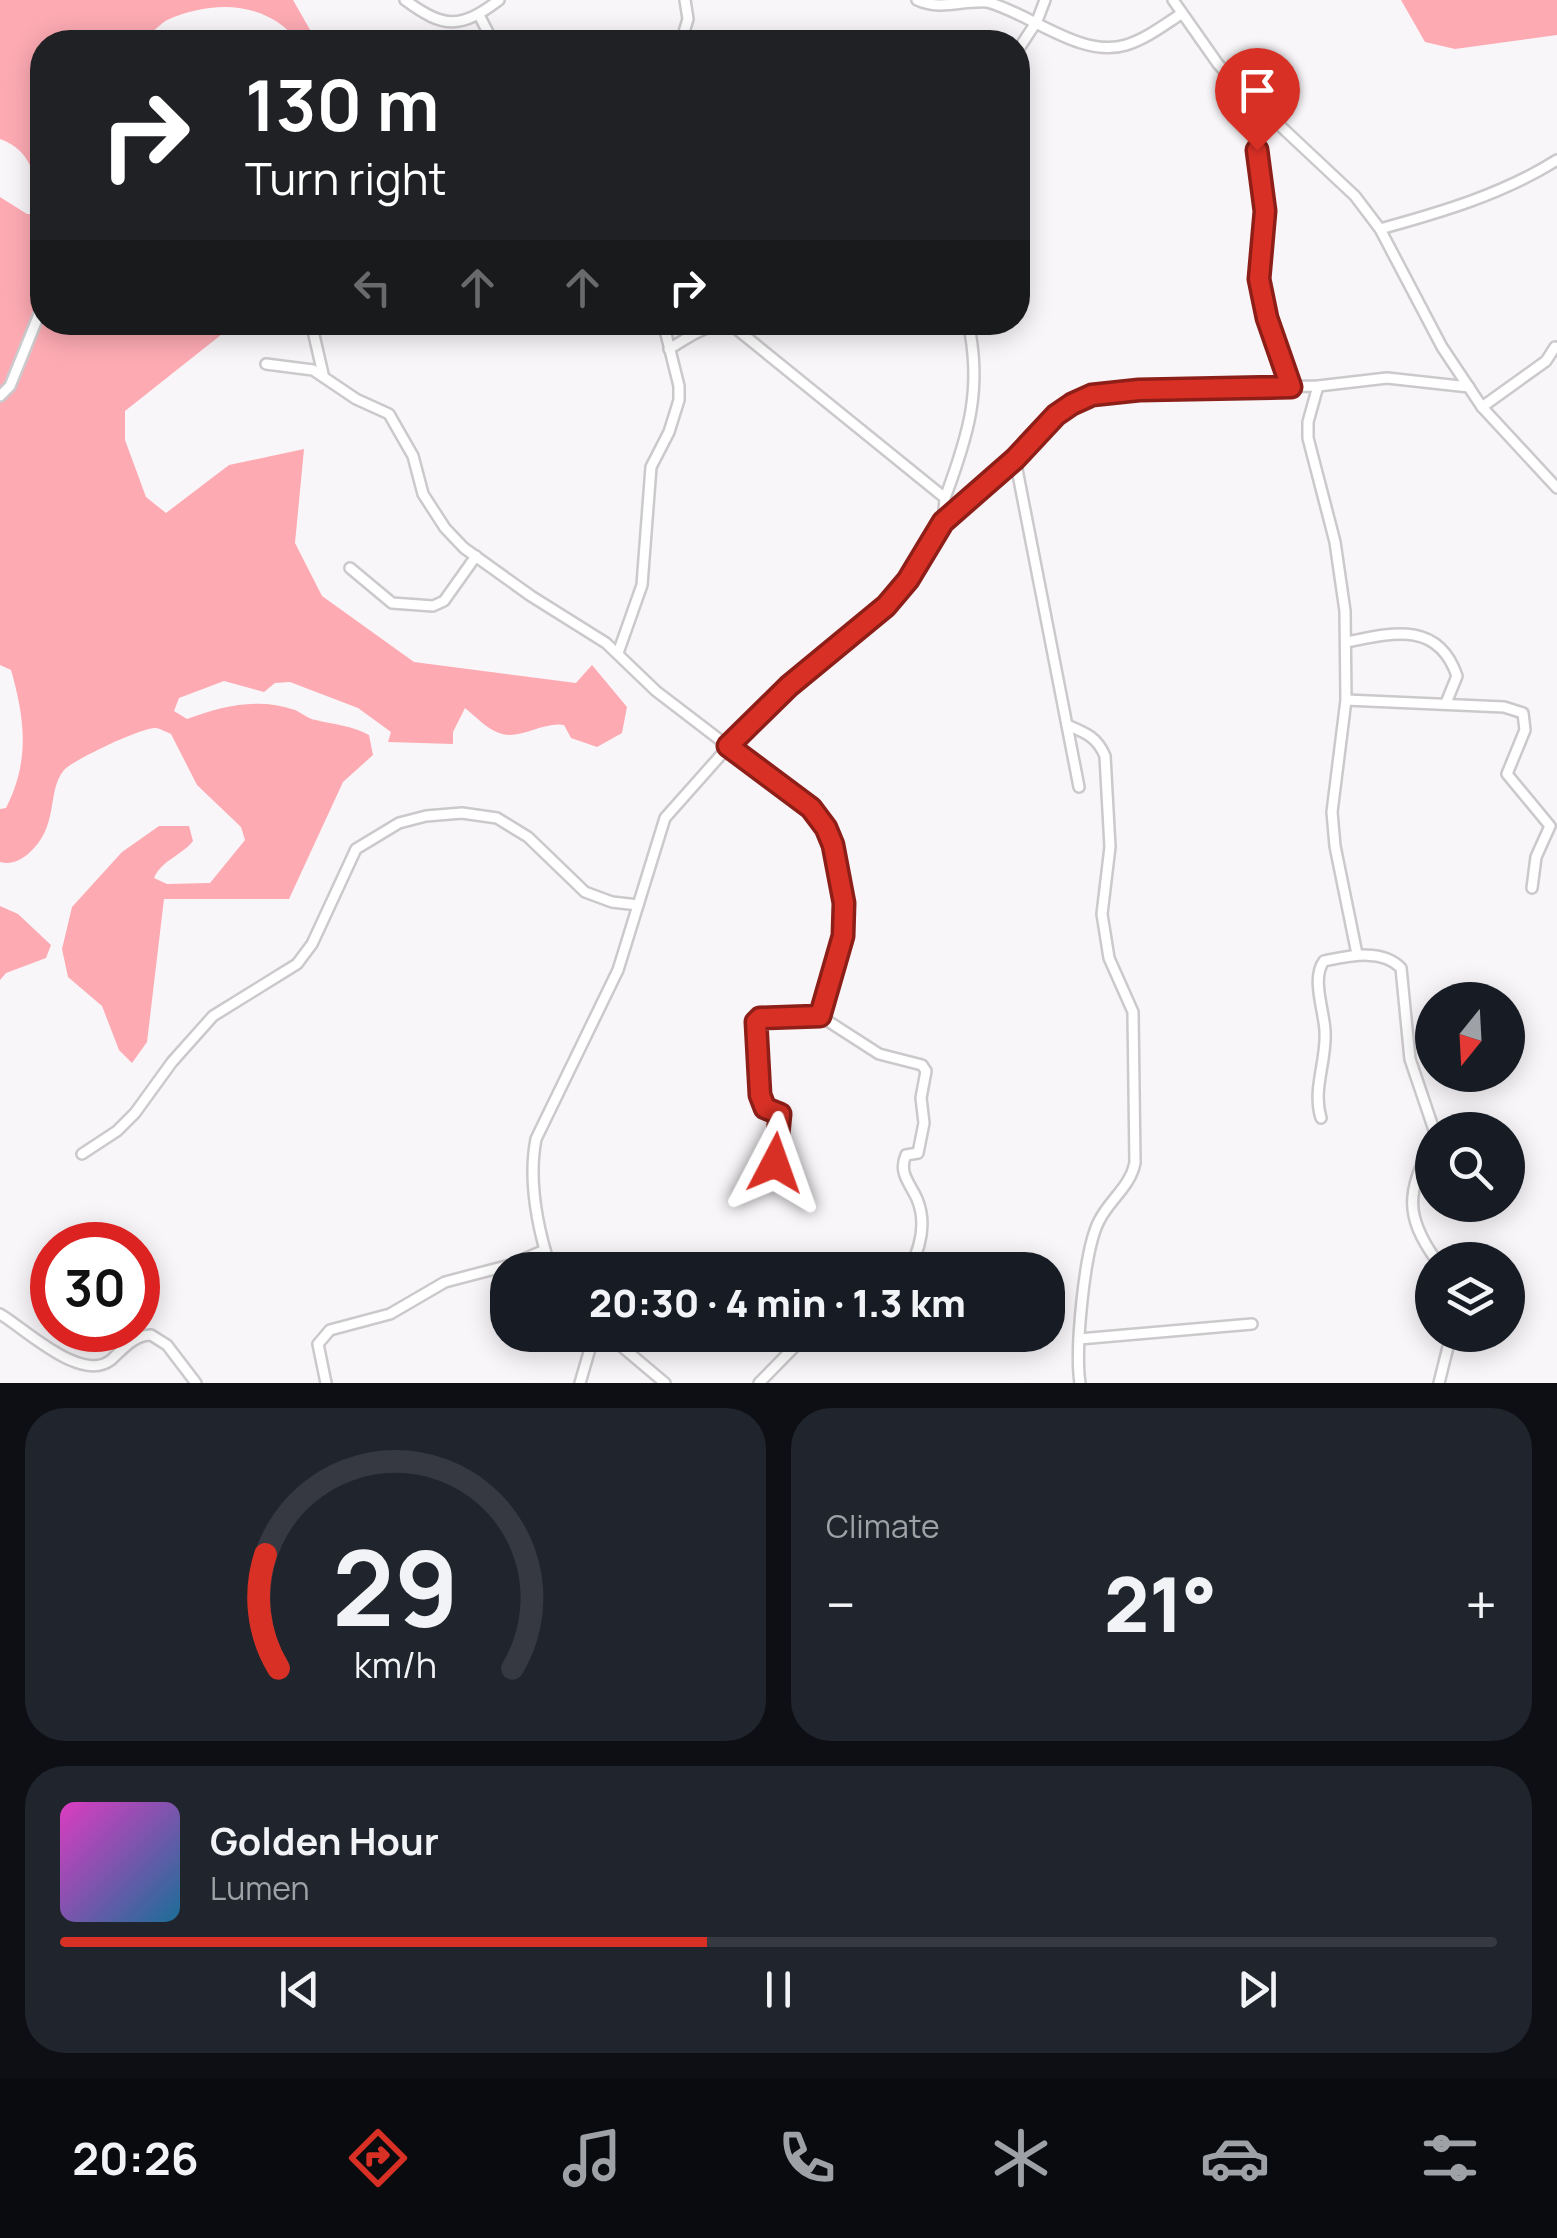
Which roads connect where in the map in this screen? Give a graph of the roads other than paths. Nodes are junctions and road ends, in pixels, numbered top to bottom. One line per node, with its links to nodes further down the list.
1 (405, 0): 8 (street)
2 (499, 0): 8 (street)
3 (686, 0): 11 (street)
4 (917, 0): 9 (street)
5 (1045, 0): 9 (street)
6 (1173, 0): 7 (street)
7 (1181, 14): 9 (street); 13 (street)
8 (479, 15): 10 (street)
9 (1037, 22): 12 (street)
10 (486, 30)
11 (685, 30)
12 (1030, 32)
13 (1262, 110): 15 (street); 27 (street)
14 (1557, 160): 15 (street)
15 (1380, 229): 28 (street)
16 (31, 335): 29 (street)
17 (314, 335): 25 (street)
18 (666, 335): 23 (street)
19 (693, 335): 23 (street)
20 (749, 335): 33 (street)
21 (971, 335): 33 (street)
22 (1555, 347): 30 (street)
23 (669, 349): 38 (street)
24 (266, 364): 25 (street)
25 (323, 374): 35 (street)
26 (1318, 386): 27 (street); 28 (street); 37 (street)
27 (1291, 387): 31 (street)
28 (1469, 387): 30 (street)
29 (0, 396)
30 (1482, 407): 32 (street)
31 (1015, 459): 34 (street); 41 (street)
32 (1557, 488)
33 (945, 498): 34 (street)
34 (943, 522): 42 (street)
35 (476, 556): 36 (street); 38 (street)
36 (350, 568)
37 (1347, 642): 39 (street); 40 (street)
38 (618, 653): 42 (street)
39 (1346, 700): 40 (street); 46 (street)
40 (1446, 703): 44 (street)
41 (1067, 725): 43 (street); 58 (street)
42 (728, 746): 45 (street); 47 (street)
43 (1079, 787)
44 (1532, 888)
45 (638, 905): 50 (street); 54 (street)
46 (1357, 954): 48 (street); 49 (street)
47 (820, 1016): 51 (street); 55 (street)
48 (1428, 1112)
49 (1321, 1118)
50 (82, 1154)
51 (775, 1163)
52 (1415, 1194): 53 (street)
53 (1415, 1221)
54 (545, 1250): 64 (street)
55 (918, 1252)
56 (0, 1314): 63 (street)
57 (1252, 1324): 58 (street)
58 (1079, 1339): 68 (street)
59 (589, 1352): 65 (street)
60 (628, 1352): 66 (street)
61 (789, 1352): 67 (street)
62 (1447, 1352): 69 (street)
63 (196, 1383)
64 (326, 1383)
65 (580, 1383)
66 (665, 1383)
67 (759, 1383)
68 (1080, 1383)
69 (1440, 1383)

